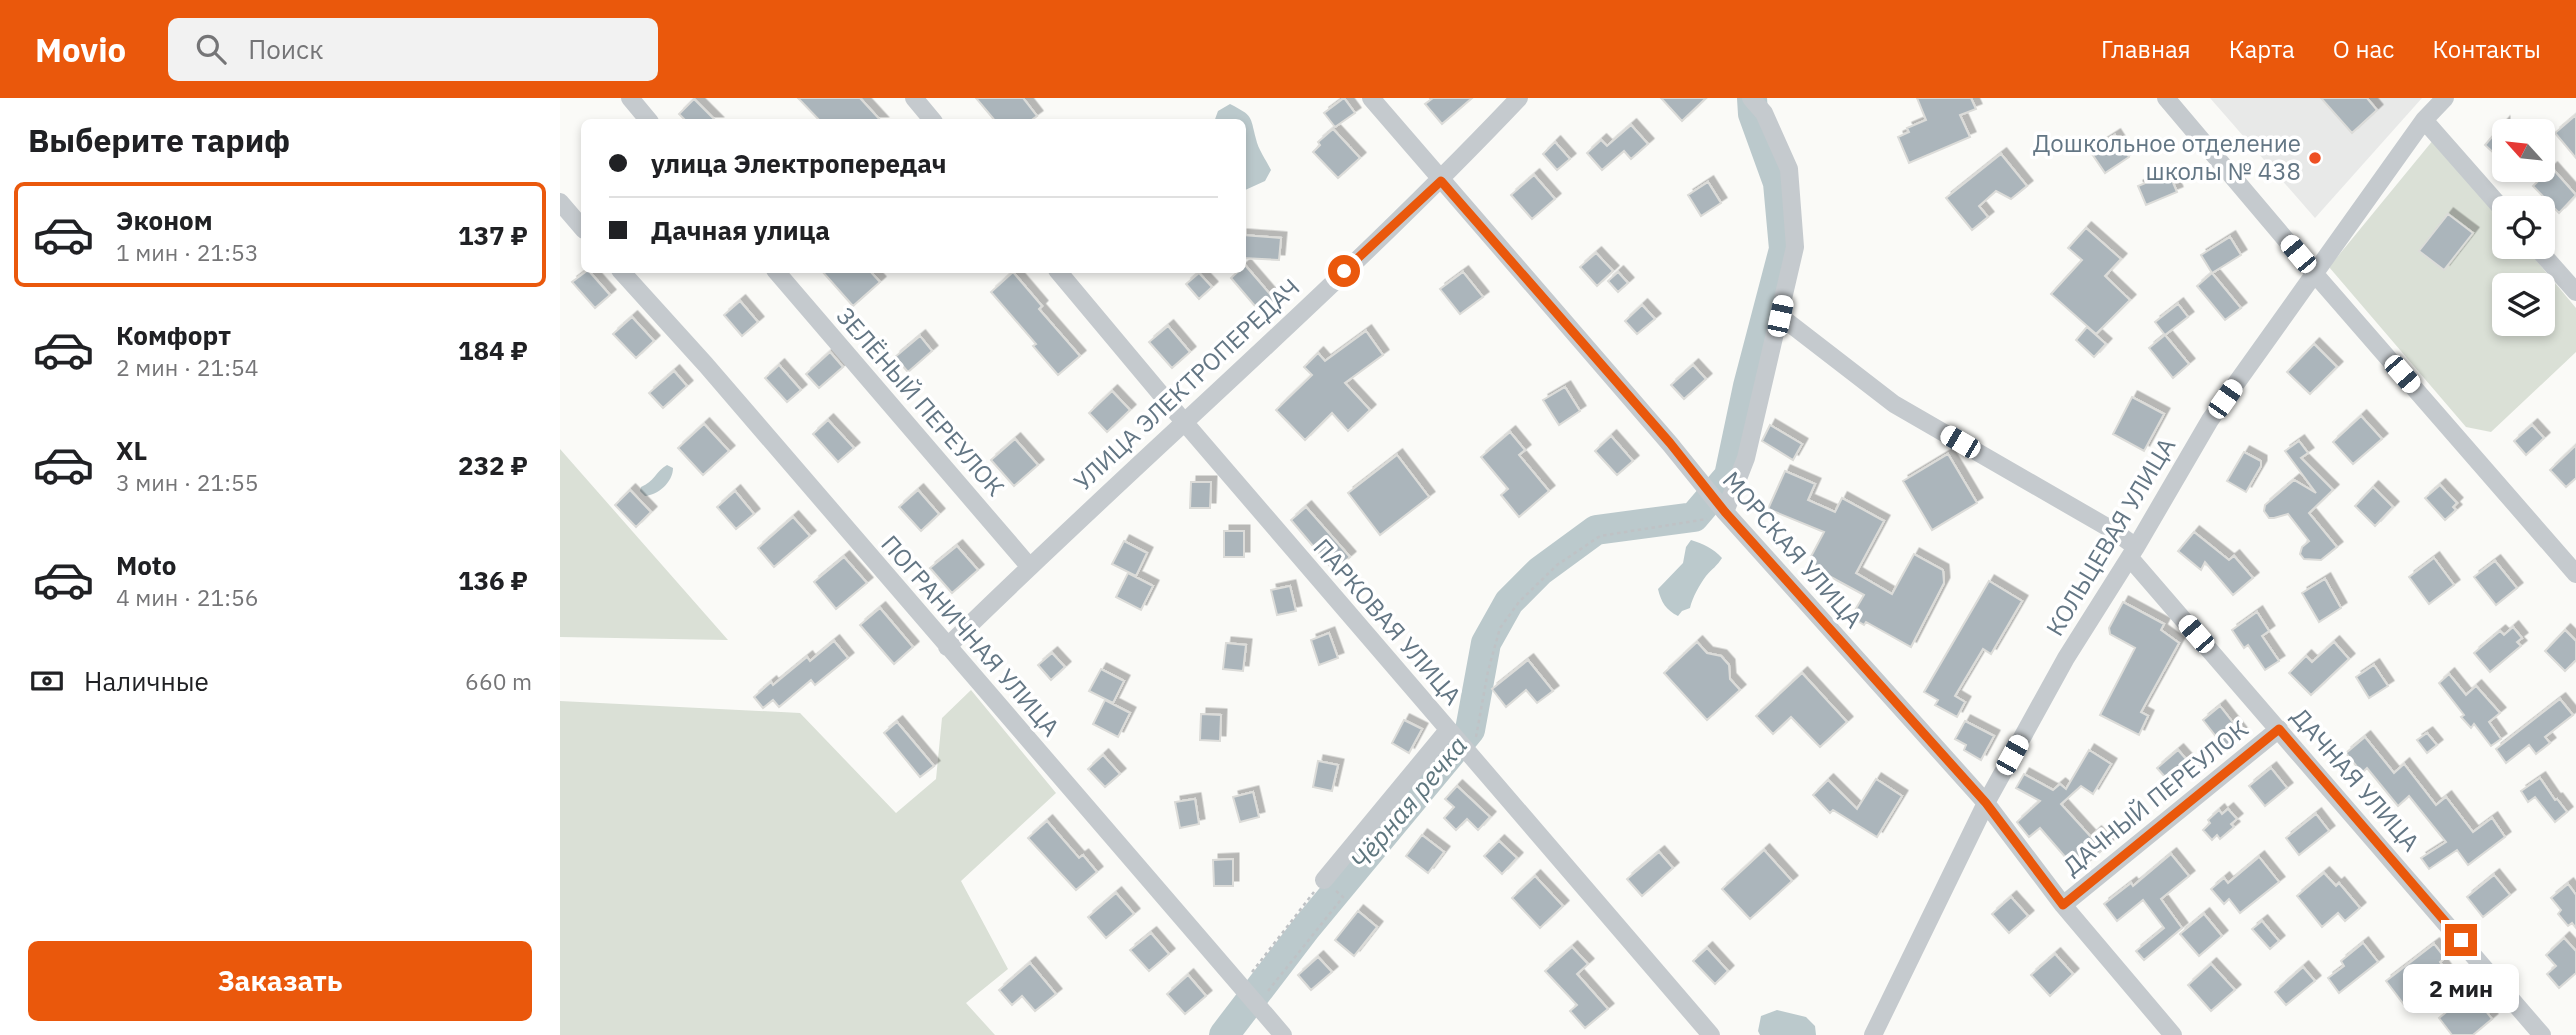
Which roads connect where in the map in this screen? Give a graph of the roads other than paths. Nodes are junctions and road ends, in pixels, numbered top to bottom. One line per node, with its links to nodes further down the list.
1 (630, 98): 8 (street)
2 (914, 98): 9 (street)
3 (1371, 98): 11 (street, МОРСКАЯ УЛИЦА)
4 (1519, 98): 11 (street, УЛИЦА ЭЛЕКТРОПЕРЕДАЧ)
5 (1751, 98): 21 (street)
6 (2166, 98): 19 (street)
7 (2445, 98): 10 (street, КОЛЬЦЕВАЯ УЛИЦА)
8 (648, 119)
9 (932, 119)
10 (2424, 120): 12 (street); 19 (street, КОЛЬЦЕВАЯ УЛИЦА)
11 (1441, 181): 22 (street, УЛИЦА ЭЛЕКТРОПЕРЕДАЧ); 23 (street, МОРСКАЯ УЛИЦА)
12 (2492, 197)
13 (560, 202): 14 (street)
14 (581, 226)
15 (2547, 259): 20 (street)
16 (623, 273): 27 (street, ПОГРАНИЧНАЯ УЛИЦА)
17 (778, 273): 25 (street, ЗЕЛЁНЫЙ ПЕРЕУЛОК)
18 (1060, 273): 22 (street, ПАРКОВАЯ УЛИЦА)
19 (2314, 273): 24 (street, КОЛЬЦЕВАЯ УЛИЦА); 26 (street)
20 (2576, 292)
21 (1780, 316): 23 (street); 24 (street, ДАЧНАЯ УЛИЦА)
22 (1185, 423): 25 (street, УЛИЦА ЭЛЕКТРОПЕРЕДАЧ); 29 (street, ПАРКОВАЯ УЛИЦА)
23 (1723, 510): 30 (street, МОРСКАЯ УЛИЦА)
24 (2133, 553): 28 (street, ДАЧНАЯ УЛИЦА); 30 (street, КОЛЬЦЕВАЯ УЛИЦА)
25 (1029, 566): 27 (street, УЛИЦА ЭЛЕКТРОПЕРЕДАЧ)
26 (2576, 574)
27 (947, 647): 33 (street, ПОГРАНИЧНАЯ УЛИЦА)
28 (2279, 729): 32 (street, ДАЧНЫЙ ПЕРЕУЛОК); 37 (street, ДАЧНАЯ УЛИЦА)
29 (1449, 732): 31 (street); 34 (street, ПАРКОВАЯ УЛИЦА)
30 (1986, 803): 32 (street, МОРСКАЯ УЛИЦА); 35 (street, КОЛЬЦЕВАЯ УЛИЦА)
31 (1324, 880)
32 (2063, 905): 36 (street, МОРСКАЯ УЛИЦА)
33 (1283, 1035)
34 (1711, 1035)
35 (1873, 1035)
36 (2174, 1035)
37 (2542, 1035)

